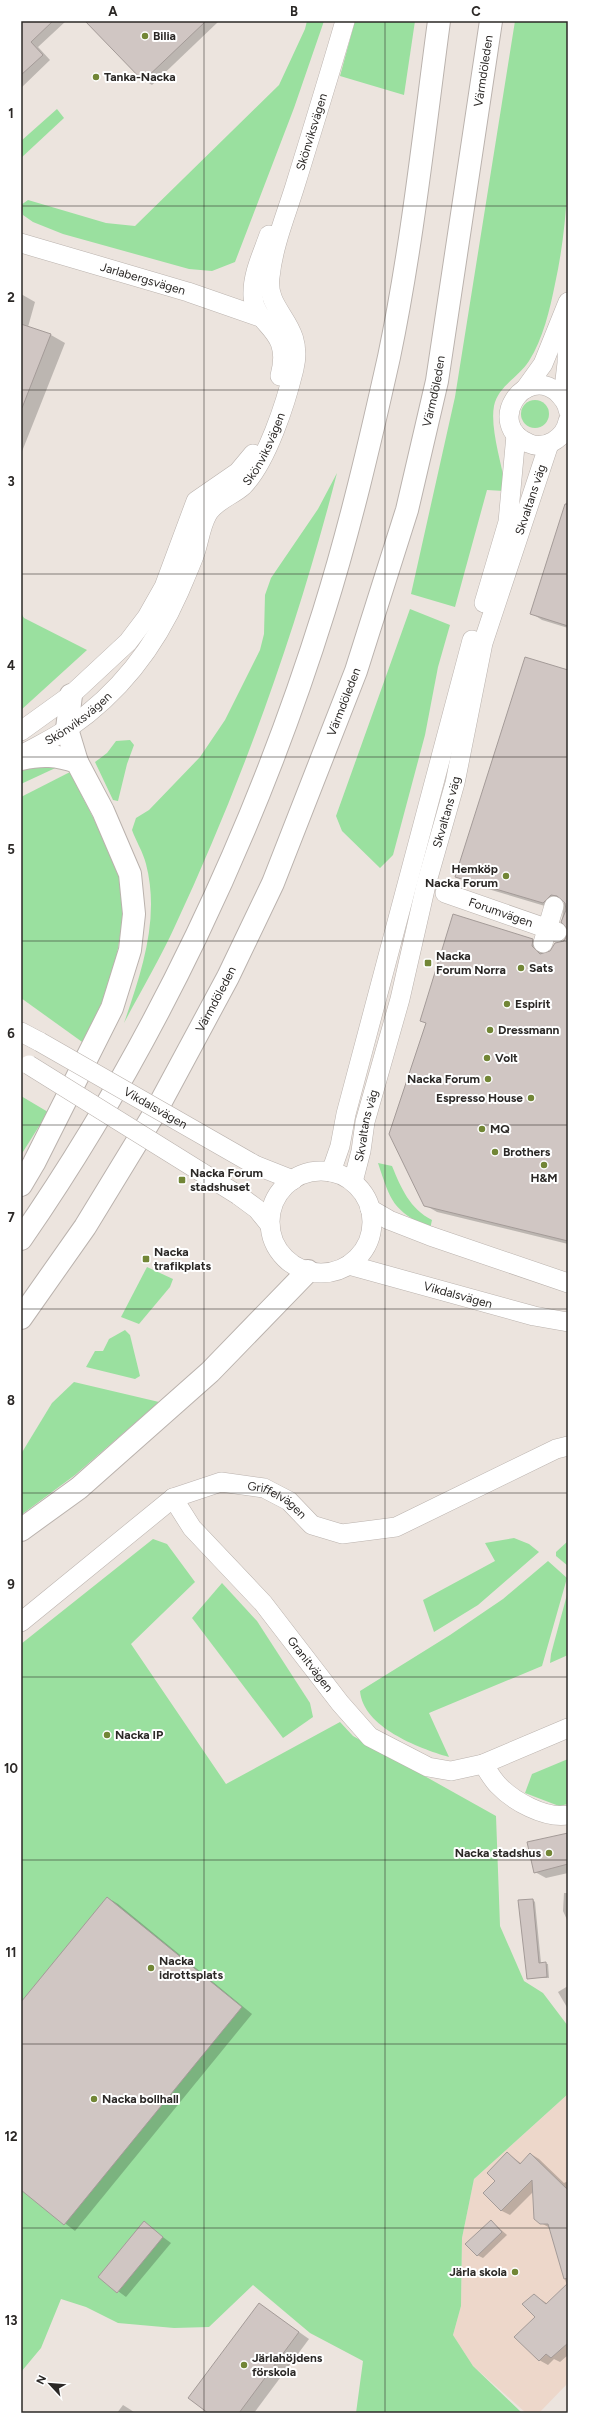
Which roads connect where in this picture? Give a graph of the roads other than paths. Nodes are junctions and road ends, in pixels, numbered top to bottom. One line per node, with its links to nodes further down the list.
1 (345, 21): 4 (street, Skönviksvägen)
2 (439, 21): 30 (highway)
3 (491, 21): 34 (highway, Värmdöleden)
4 (331, 66): 8 (street, Skönviksvägen); 15 (street, Skönviksvägen)
5 (21, 243): 8 (street, Jarlabergsvägen)
6 (568, 302): 9 (street)
7 (568, 310): 10 (street)
8 (263, 318): 14 (street, Skönviksvägen)
9 (525, 388): 10 (street); 12 (street)
10 (567, 405)
11 (568, 421): 13 (street, Skvaltans väg)
12 (516, 435): 13 (street); 24 (street, Skvaltans väg)
13 (558, 440): 26 (street, Skvaltans väg)
14 (71, 695): 15 (highway); 16 (street, Skönviksvägen)
15 (67, 729): 17 (street, Skönviksvägen); 19 (highway)
16 (21, 731)
17 (21, 755)
18 (21, 759): 19 (highway)
19 (77, 762): 27 (highway)
20 (444, 892): 21 (street, Forumvägen)
21 (554, 906)
22 (21, 1032): 25 (street, Vikdalsvägen, bridge)
23 (25, 1063): 29 (street, bridge)
24 (330, 1172): 25 (street); 26 (street)
25 (293, 1180): 29 (street)
26 (353, 1182): 28 (street)
27 (21, 1185)
28 (370, 1209): 31 (street); 33 (street)
29 (270, 1225): 32 (street)
30 (21, 1239)
31 (349, 1265): 32 (street); 35 (street, Vikdalsvägen)
32 (308, 1271): 39 (highway)
33 (568, 1283)
34 (21, 1318)
35 (568, 1322)
36 (568, 1435): 37 (street, Griffelvägen)
37 (562, 1448): 38 (street, Griffelvägen)
38 (173, 1498): 40 (street, Griffelvägen); 42 (street, Granitvägen)
39 (21, 1530)
40 (21, 1622)
41 (568, 1728): 42 (street, Granitvägen)
42 (483, 1764): 43 (street)
43 (568, 1815)

